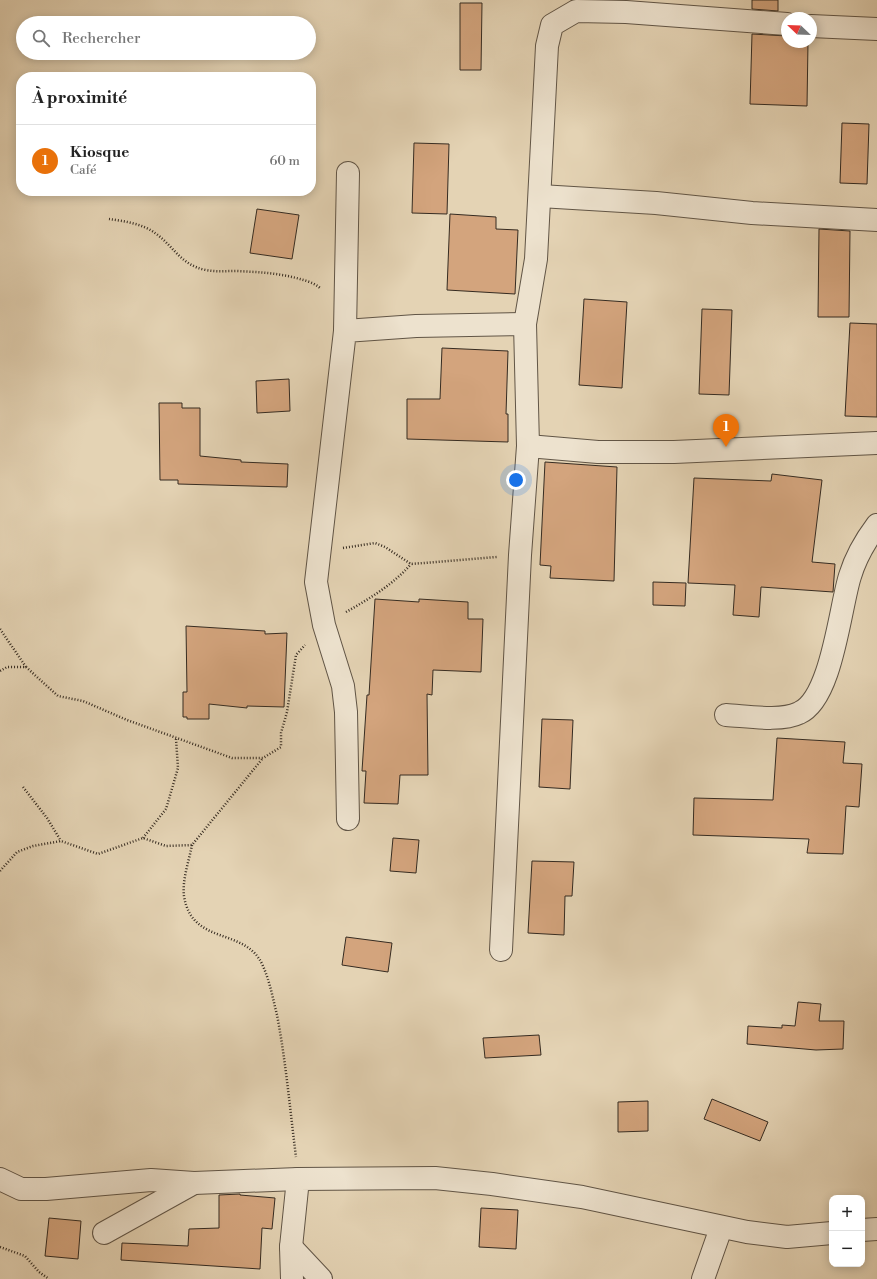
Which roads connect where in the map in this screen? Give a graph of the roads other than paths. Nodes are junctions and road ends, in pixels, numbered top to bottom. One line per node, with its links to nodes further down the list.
1 (781, 24): 5 (street)
2 (817, 26): 3 (street)
3 (877, 29)
4 (348, 173): 8 (street)
5 (540, 196): 6 (street); 7 (street)
6 (877, 220)
7 (525, 324): 8 (street); 10 (street)
8 (345, 331): 13 (street)
9 (877, 443): 10 (street)
10 (528, 446): 14 (street)
11 (877, 525): 12 (street)
12 (726, 716)
13 (348, 819)
14 (501, 950)
15 (0, 1179): 17 (street)
16 (298, 1179): 17 (street); 18 (street); 23 (street)
17 (194, 1182): 21 (street)
18 (721, 1228): 22 (street); 26 (street)
19 (877, 1229): 20 (street)
20 (865, 1230)
21 (104, 1233)
22 (829, 1233)
23 (291, 1247): 24 (street); 25 (street)
24 (292, 1279)
25 (321, 1279)
26 (703, 1279)

